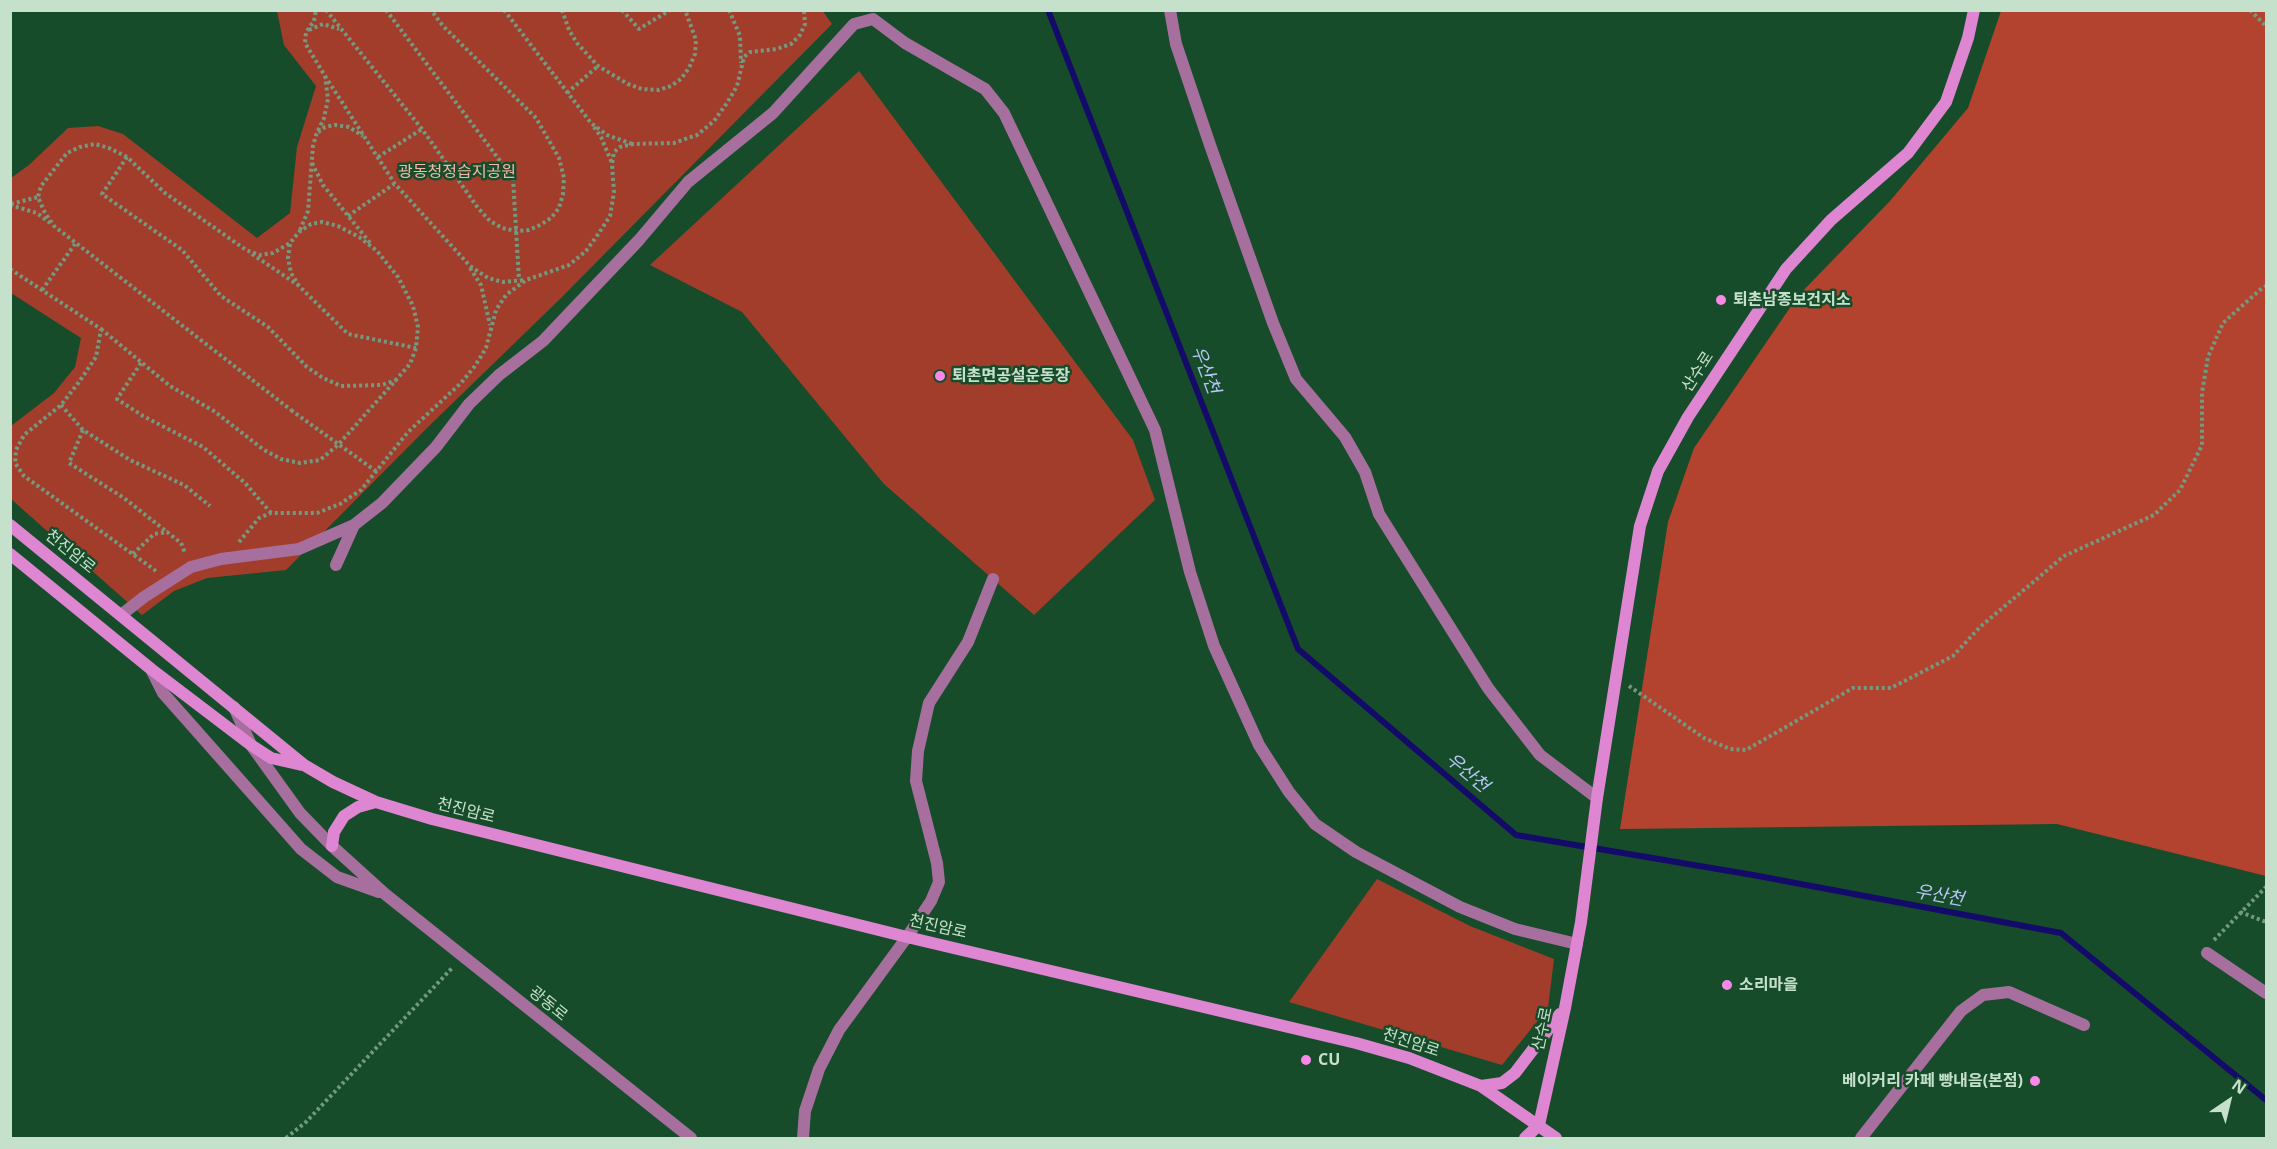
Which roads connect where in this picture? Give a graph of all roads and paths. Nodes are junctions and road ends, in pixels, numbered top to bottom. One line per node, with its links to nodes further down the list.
1 (316, 10): 17 (path)
2 (326, 10): 16 (path)
3 (387, 10): 36 (path, bridge)
4 (431, 10): 36 (path)
5 (504, 10): 21 (path)
6 (562, 10): 18 (path)
7 (622, 10): 8 (path)
8 (670, 10)
9 (685, 10): 18 (path)
10 (729, 10): 19 (path)
11 (804, 10): 19 (path)
12 (1170, 10): 76 (street)
13 (1974, 10): 72 (main road, 산수로)
14 (2250, 10): 15 (path)
15 (2266, 26)
16 (340, 29): 17 (path); 23 (path)
17 (306, 32): 20 (path)
18 (598, 66): 21 (path)
19 (741, 67): 26 (path)
20 (325, 76): 24 (path); 25 (path)
21 (567, 93): 22 (path)
22 (591, 123): 26 (path); 30 (path)
23 (422, 129): 28 (path); 36 (path)
24 (315, 135): 25 (path); 29 (path)
25 (364, 137): 28 (path)
26 (633, 144): 30 (path)
27 (127, 157): 32 (path); 40 (path); 53 (path)
28 (378, 157): 31 (path)
29 (312, 162): 34 (path); 37 (path)
30 (612, 164): 45 (path)
31 (395, 184): 34 (path); 42 (path)
32 (38, 196): 33 (path); 35 (path)
33 (10, 205): 35 (path)
34 (348, 216): 41 (path)
35 (54, 226): 39 (path)
36 (516, 231): 44 (path, bridge)
37 (299, 232): 38 (path); 41 (path)
38 (290, 243): 40 (path); 46 (path)
39 (75, 244): 48 (path); 56 (path, bridge)
40 (246, 250): 46 (path)
41 (377, 251): 51 (path)
42 (470, 266): 44 (path); 49 (path)
43 (10, 269): 48 (path)
44 (519, 280): 45 (path)
45 (526, 280): 49 (path)
46 (299, 286): 51 (path)
47 (2266, 286): 72 (path)
48 (42, 290): 50 (path)
49 (490, 326): 57 (path)
50 (100, 329): 52 (path); 54 (path)
51 (416, 348): 53 (path)
52 (141, 363): 56 (path); 59 (path)
53 (400, 378): 56 (path)
54 (61, 405): 55 (path); 64 (path)
55 (83, 430): 58 (path); 62 (path)
56 (339, 444): 57 (path, bridge)
57 (377, 472): 59 (path)
58 (210, 506)
59 (271, 513): 65 (path)
60 (10, 525): 70 (main road, 천진암로)
61 (354, 525): 65 (street); 66 (street); 84 (street)
62 (167, 532): 64 (path); 67 (path)
63 (10, 554): 71 (main road, 천진암로)
64 (133, 554): 69 (path)
65 (221, 559): 67 (street)
66 (336, 565)
67 (191, 567): 69 (street)
68 (993, 579): 83 (street)
69 (168, 581): 70 (street)
70 (121, 615): 73 (main road, 천진암로)
71 (151, 669): 74 (main road, 천진암로); 80 (street)
72 (1616, 677): 76 (main road, 산수로)
73 (234, 708): 74 (street, 광동로); 75 (main road, 천진암로)
74 (252, 745): 75 (main road, 천진암로); 78 (street, 광동로)
75 (304, 765): 77 (main road, 천진암로)
76 (1597, 798): 84 (main road, 산수로)
77 (376, 802): 78 (main road); 83 (main road, 천진암로)
78 (332, 846): 80 (street, 광동로)
79 (2266, 888): 81 (path)
80 (386, 894): 86 (street, 광동로)
81 (2240, 912): 82 (path); 85 (path)
82 (2266, 922)
83 (908, 937): 90 (main road, 천진암로); 94 (street)
84 (1577, 944): 88 (main road, 산수로)
85 (2207, 953): 87 (street)
86 (463, 956): 92 (path); 93 (street, 광동로)
87 (2266, 993)
88 (1564, 1008): 90 (main road); 91 (main road, 산수로)
89 (2084, 1025): 97 (street)
90 (1481, 1086): 91 (main road, 천진암로)
91 (1539, 1125): 95 (main road); 96 (main road, 천진암로)
92 (286, 1138)
93 (691, 1138)
94 (803, 1138)
95 (1525, 1138)
96 (1556, 1138)
97 (1862, 1138)

